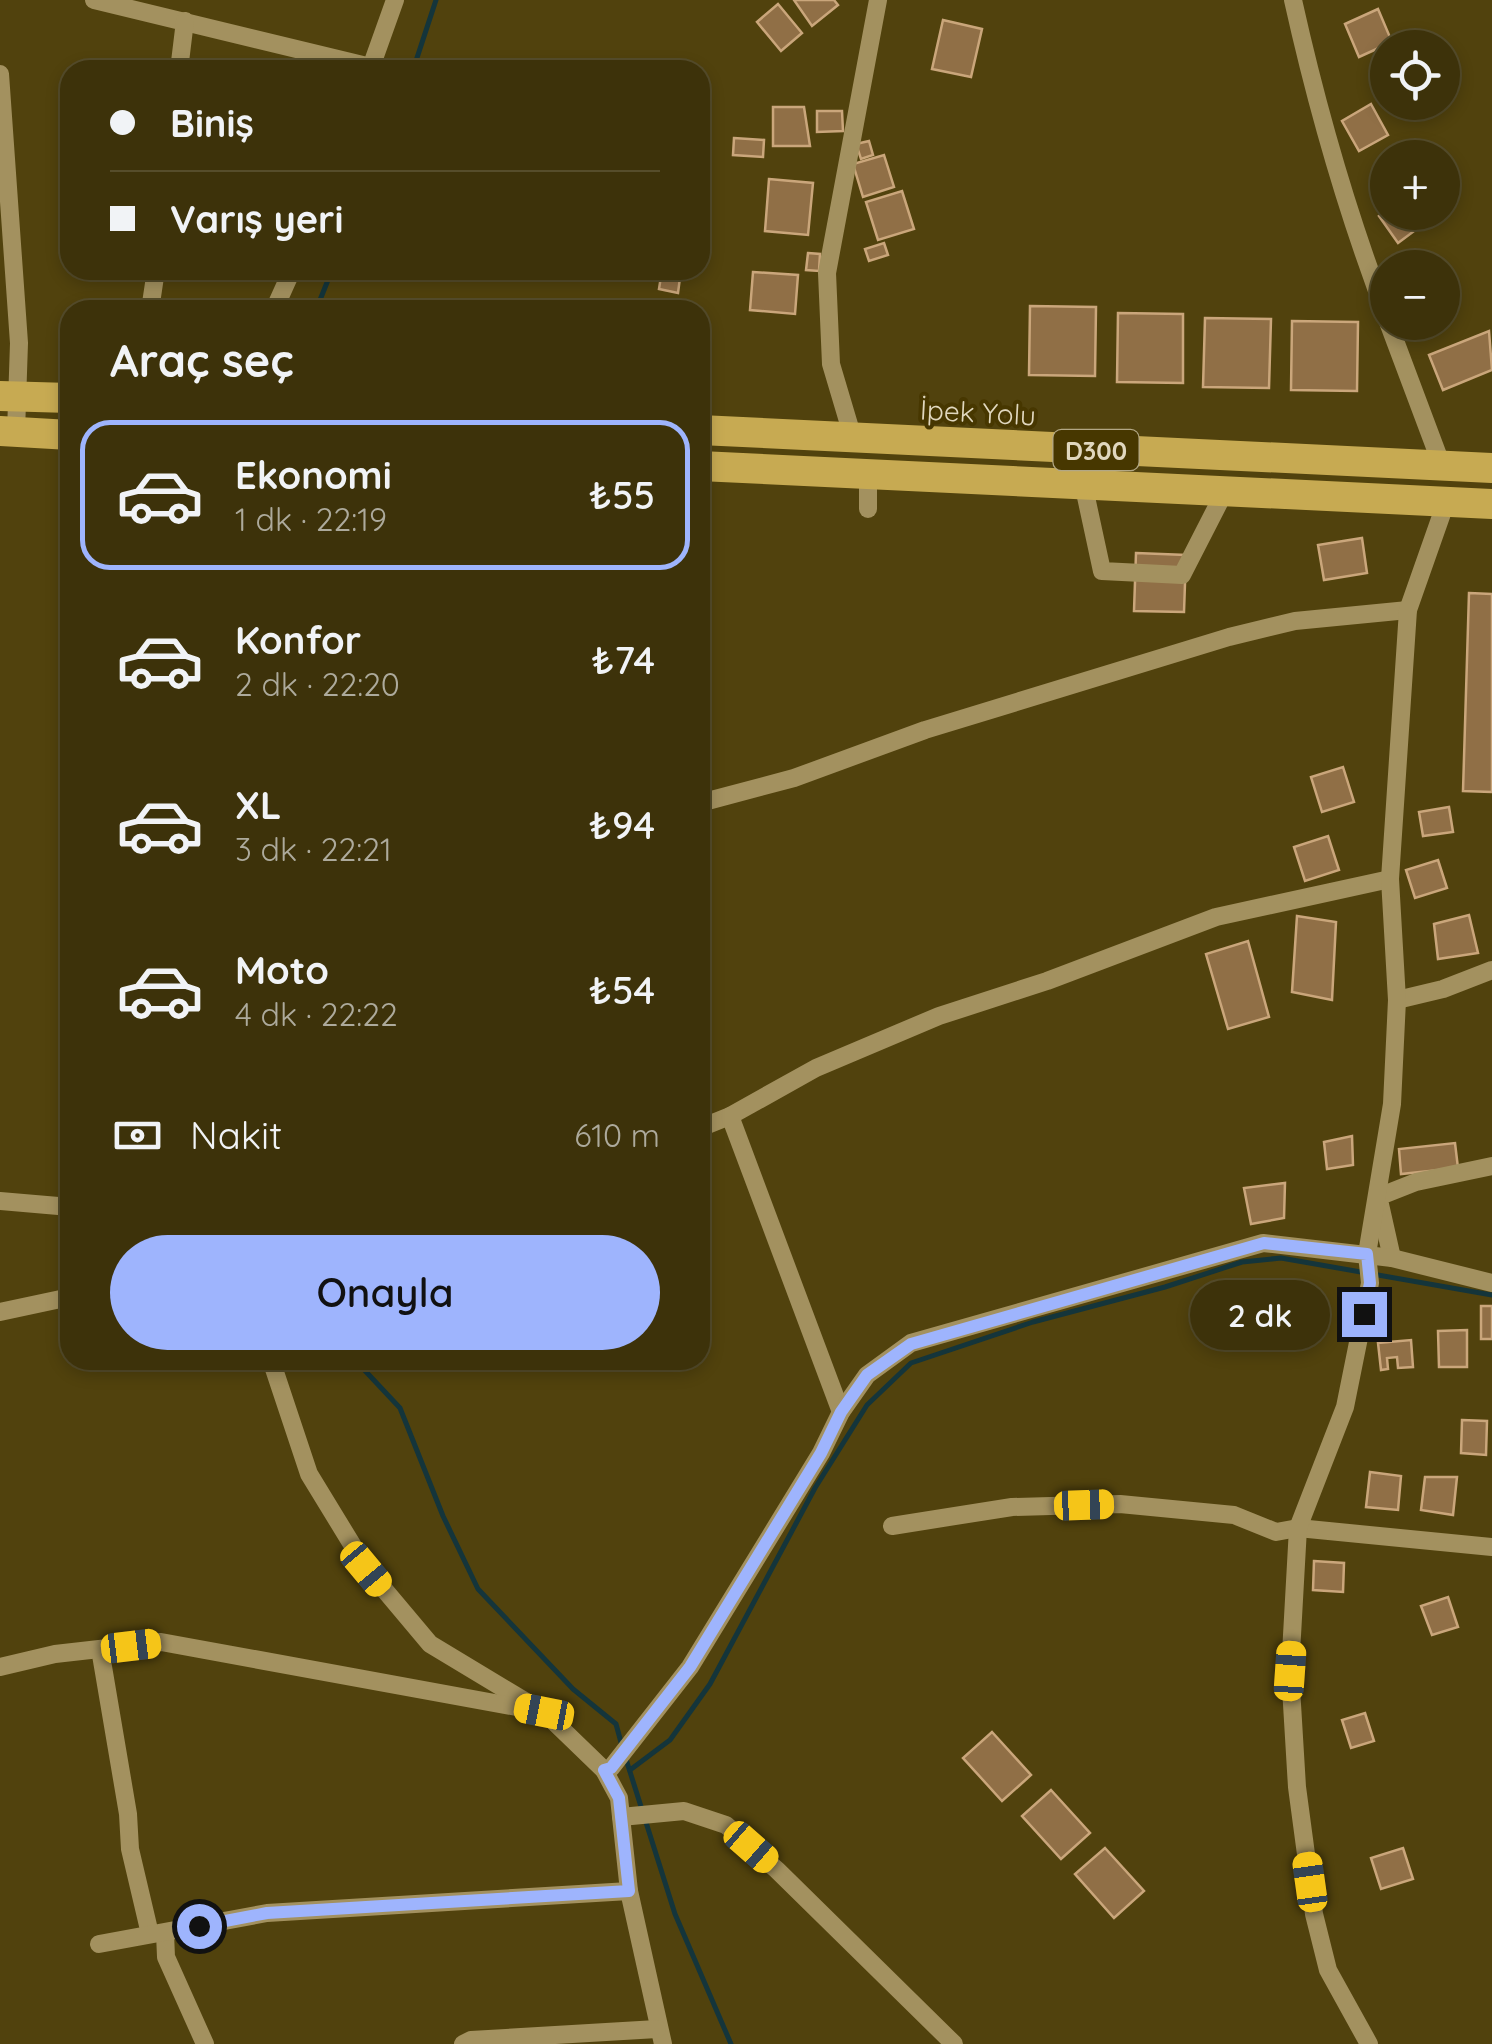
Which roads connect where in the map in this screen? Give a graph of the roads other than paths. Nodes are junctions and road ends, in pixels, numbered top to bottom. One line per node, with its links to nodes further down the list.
1 (94, 0): 5 (street)
2 (395, 0): 8 (street)
3 (878, 0): 17 (street)
4 (1293, 0): 10 (street)
5 (185, 21): 6 (street); 7 (street)
6 (181, 60)
7 (339, 60)
8 (373, 60)
9 (0, 74): 12 (street)
10 (1370, 275)
11 (1395, 340): 19 (street)
12 (8, 396): 13 (highway); 15 (street)
13 (60, 398)
14 (710, 431): 17 (highway, İpek Yolu / D300)
15 (8, 432): 16 (highway)
16 (60, 435)
17 (853, 438): 19 (highway, İpek Yolu / D300)
18 (710, 466): 21 (highway, D300)
19 (1442, 466): 20 (highway, İpek Yolu / D300)
20 (1492, 468)
21 (868, 474): 22 (highway, D300); 26 (street)
22 (1083, 484): 23 (highway, D300); 23 (street)
23 (1225, 491): 24 (highway, D300)
24 (1446, 502): 25 (highway, D300); 27 (street)
25 (1492, 504)
26 (868, 510)
27 (1408, 610): 28 (street); 29 (street)
28 (710, 800)
29 (1390, 880): 31 (street); 32 (street)
30 (1492, 970): 31 (street)
31 (1397, 1000): 37 (street)
32 (730, 1116): 33 (street); 43 (street)
33 (710, 1124)
34 (1492, 1166): 38 (street)
35 (0, 1201): 36 (street)
36 (60, 1205)
37 (1367, 1254): 38 (street); 43 (street); 45 (street)
38 (1392, 1258): 39 (street)
39 (1492, 1283)
40 (60, 1299): 41 (street)
41 (0, 1312)
42 (274, 1370): 49 (street)
43 (841, 1412): 50 (street)
44 (892, 1526): 45 (street)
45 (1298, 1528): 46 (street); 59 (street)
46 (1492, 1547)
47 (100, 1649): 48 (street); 49 (street); 53 (street)
48 (0, 1668)
49 (544, 1712): 50 (street)
50 (607, 1769): 51 (street)
51 (625, 1811): 52 (street); 58 (street)
52 (629, 1891): 53 (street); 55 (street)
53 (157, 1934): 54 (street); 56 (street)
54 (98, 1944)
55 (660, 2036): 57 (street)
56 (204, 2044)
57 (463, 2044)
58 (954, 2044)
59 (1369, 2044)

